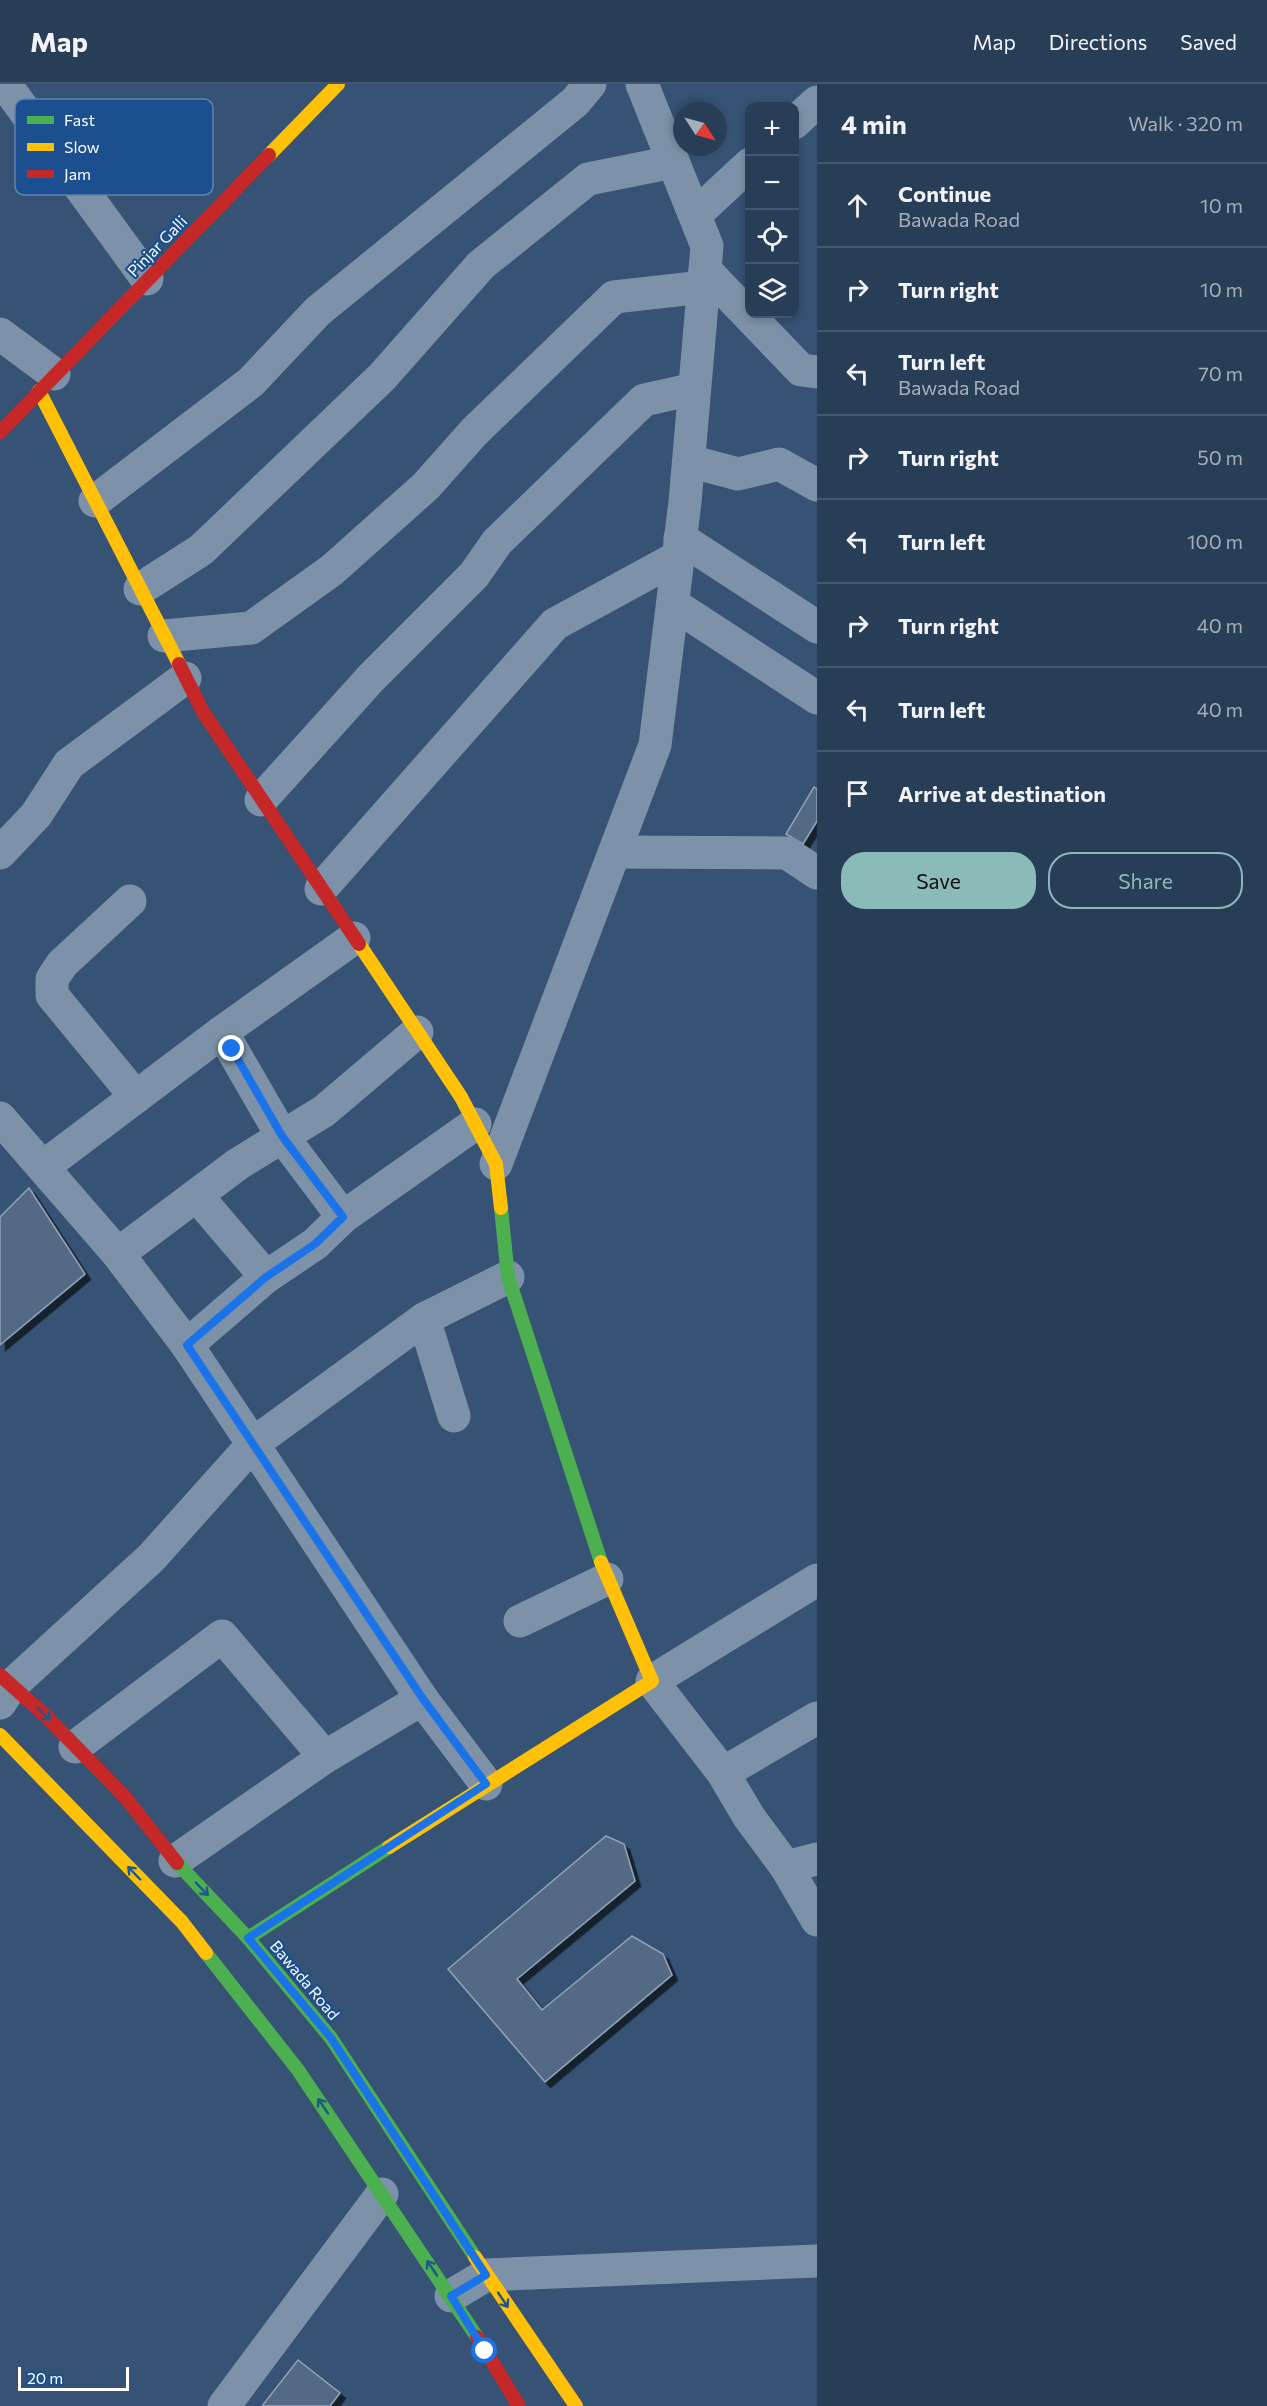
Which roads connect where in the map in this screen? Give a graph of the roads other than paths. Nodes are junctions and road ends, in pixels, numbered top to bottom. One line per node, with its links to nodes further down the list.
1 (5, 84): 5 (street)
2 (338, 84): 13 (street, Pinjar Galli)
3 (590, 84): 21 (street)
4 (642, 84): 8 (street)
5 (16, 99)
6 (817, 102): 7 (street)
7 (799, 119)
8 (673, 162): 11 (street); 23 (street)
9 (745, 169): 11 (street)
10 (86, 195): 13 (street)
11 (694, 215): 12 (street)
12 (704, 278): 15 (street); 17 (street); 26 (street)
13 (147, 279): 16 (street, Pinjar Galli)
14 (0, 334): 16 (street)
15 (817, 372)
16 (47, 383): 18 (street, Pinjar Galli); 21 (street)
17 (694, 389): 19 (street); 29 (street)
18 (0, 432)
19 (688, 461): 20 (street); 22 (street)
20 (817, 485)
21 (95, 501): 23 (street)
22 (679, 548): 24 (street); 25 (street); 33 (street)
23 (140, 589): 26 (street)
24 (673, 604): 28 (street); 30 (street)
25 (817, 627)
26 (164, 636): 27 (street)
27 (185, 678): 29 (street); 31 (street)
28 (817, 698)
29 (261, 800): 33 (street)
30 (616, 852): 32 (street); 42 (street)
31 (0, 853)
32 (817, 873)
33 (321, 890): 35 (street)
34 (130, 901): 38 (street)
35 (354, 938): 36 (street); 37 (street)
36 (222, 1032): 38 (street); 41 (street)
37 (417, 1032): 40 (street); 41 (street)
38 (136, 1097): 43 (street)
39 (0, 1118): 43 (street)
40 (475, 1124): 42 (street); 45 (street)
41 (282, 1136): 44 (street); 45 (street)
42 (496, 1164): 48 (street)
43 (43, 1167): 46 (street)
44 (197, 1196): 46 (street); 47 (street)
45 (343, 1217): 47 (street)
46 (118, 1254): 50 (street)
47 (266, 1277): 50 (street)
48 (508, 1277): 49 (street); 53 (street)
49 (424, 1319): 51 (street); 52 (street)
50 (187, 1345): 52 (street)
51 (454, 1416)
52 (254, 1443): 57 (street); 58 (street)
53 (607, 1579): 55 (street); 56 (street)
54 (817, 1581): 56 (street)
55 (520, 1621)
56 (652, 1681): 63 (street); 64 (street)
57 (4, 1688): 61 (street, Bawada Road, one-way to 61)
58 (423, 1699): 62 (street); 64 (street)
59 (817, 1718): 63 (street)
60 (0, 1735): 69 (street, one-way to 60)
61 (75, 1747): 62 (street); 65 (street, Bawada Road)
62 (325, 1757): 65 (street)
63 (723, 1773): 66 (street)
64 (486, 1784): 68 (street)
65 (175, 1861): 68 (street, Bawada Road, one-way to 68)
66 (802, 1863): 67 (street)
67 (817, 1920)
68 (248, 1938): 71 (street, Bawada Road)
69 (382, 2194): 72 (street, one-way to 69); 73 (street)
70 (817, 2262): 71 (street)
71 (486, 2275): 72 (street); 75 (street, Bawada Road, one-way to 75)
72 (451, 2296): 74 (street)
73 (224, 2406)
74 (519, 2406)
75 (576, 2406)

